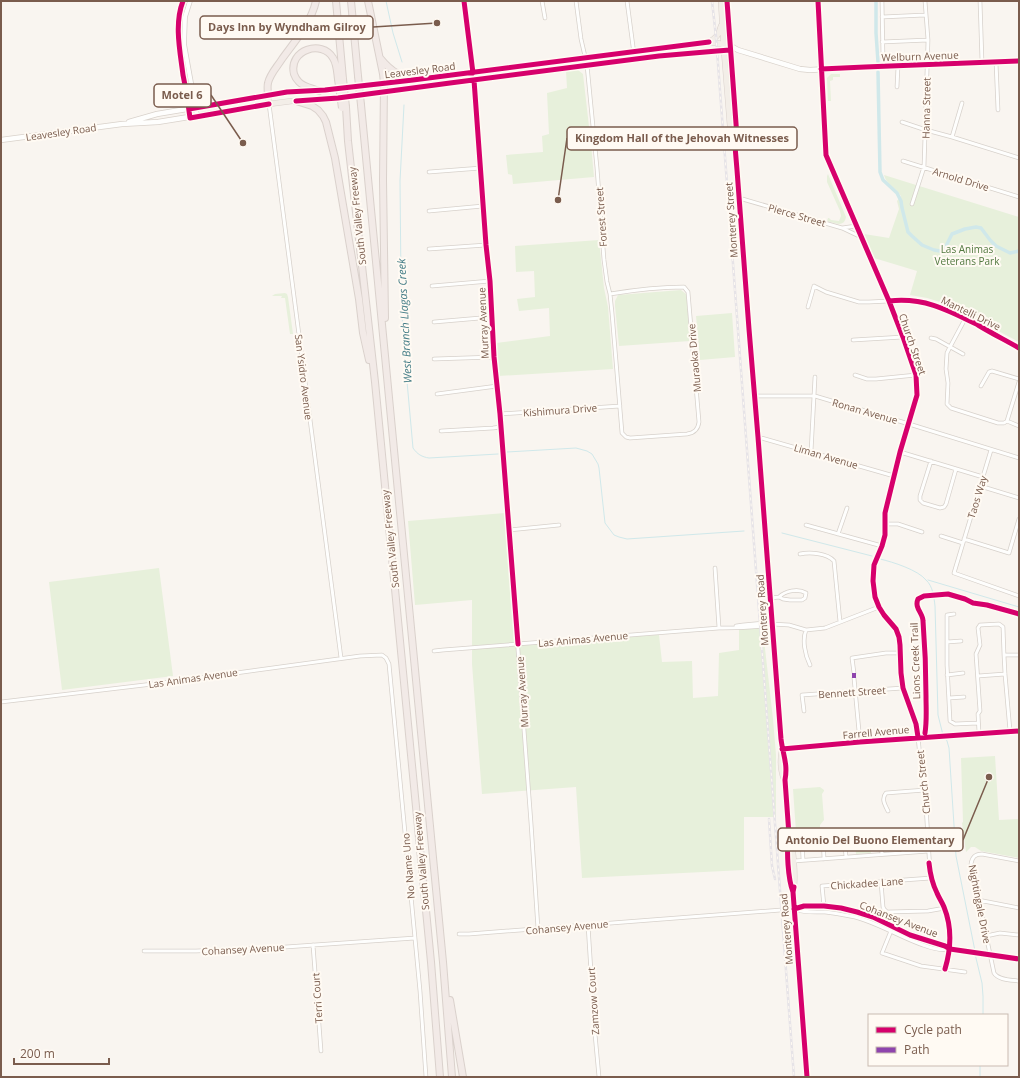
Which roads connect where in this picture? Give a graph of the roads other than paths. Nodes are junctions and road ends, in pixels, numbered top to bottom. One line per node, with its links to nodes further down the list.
1 (183, 1): 50 (street)
2 (190, 1): 49 (street)
3 (316, 1): 45 (highway)
4 (336, 1): 38 (highway, South Valley Freeway)
5 (351, 1): 82 (highway, South Valley Freeway, bridge)
6 (368, 1): 26 (highway)
7 (464, 1): 37 (street, Murray Avenue)
8 (542, 1): 20 (street)
9 (576, 1): 27 (street, Forest Street)
10 (627, 1): 25 (street)
11 (721, 1): 18 (main road, Monterey Street)
12 (727, 1): 24 (main road, Monterey Street)
13 (818, 1): 36 (street, Church Street)
14 (882, 1): 19 (street)
15 (925, 1): 17 (street, Hanna Street)
16 (980, 1): 30 (street)
17 (925, 15): 19 (street); 21 (street, Hanna Street)
18 (722, 17): 22 (main road); 24 (main road, Monterey Street)
19 (882, 17): 23 (street)
20 (545, 18)
21 (928, 40): 23 (street); 33 (street, Hanna Street)
22 (709, 42): 24 (main road, Leavesley Road); 25 (main road, Leavesley Road)
23 (882, 42): 28 (street)
24 (727, 47): 29 (main road, Leavesley Road); 36 (main road, Welburn Avenue); 65 (main road, Monterey Street)
25 (634, 52): 27 (main road, Leavesley Road); 29 (street)
26 (380, 57): 39 (highway); 41 (highway)
27 (586, 58): 34 (street, Forest Street); 37 (main road, Leavesley Road)
28 (882, 59)
29 (622, 61): 34 (main road, Leavesley Road)
30 (982, 62): 31 (main road, Welburn Avenue); 33 (main road, Welburn Avenue)
31 (996, 62): 32 (main road, Welburn Avenue); 51 (street)
32 (1019, 62)
33 (927, 64): 35 (main road, Welburn Avenue); 56 (street, Hanna Street)
34 (587, 65): 40 (main road, Leavesley Road); 76 (street, Forest Street)
35 (898, 66): 36 (main road, Welburn Avenue); 42 (street)
36 (821, 69): 69 (street, Church Street)
37 (473, 72): 39 (main road, Leavesley Road); 40 (street, Murray Avenue)
38 (341, 79): 43 (highway); 95 (highway, South Valley Freeway, bridge)
39 (420, 79): 41 (main road, Leavesley Road)
40 (474, 80): 44 (main road, Leavesley Road); 62 (street, Murray Avenue)
41 (384, 83): 43 (main road, Leavesley Road); 44 (highway)
42 (897, 87)
43 (319, 91): 45 (main road, Leavesley Road)
44 (384, 92): 46 (main road, Leavesley Road); 82 (highway)
45 (268, 96): 48 (main road, San Ysidro Avenue); 49 (main road, Leavesley Road)
46 (296, 101): 48 (main road, Leavesley Road); 95 (highway)
47 (962, 103): 57 (street)
48 (269, 104): 52 (main road, Leavesley Road); 151 (street, San Ysidro Avenue)
49 (195, 108): 50 (main road, Leavesley Road); 52 (street)
50 (189, 110): 53 (street); 55 (main road, Leavesley Road)
51 (998, 110)
52 (196, 116): 53 (main road, Leavesley Road)
53 (190, 118): 55 (main road, Leavesley Road)
54 (902, 122): 56 (street)
55 (122, 124): 58 (main road, Leavesley Road)
56 (926, 130): 57 (street); 61 (street, Hanna Street)
57 (952, 137): 59 (street)
58 (1, 140)
59 (1019, 158)
60 (903, 161): 61 (street, Arnold Drive)
61 (924, 167): 64 (street, Arnold Drive); 66 (street, Hanna Street)
62 (481, 168): 63 (street); 67 (street, Murray Avenue)
63 (429, 172)
64 (1019, 197)
65 (739, 198): 70 (street, Pierce Street); 99 (main road, Monterey Street)
66 (912, 204)
67 (483, 206): 68 (street); 72 (street, Murray Avenue)
68 (430, 211)
69 (856, 226): 70 (street, Pierce Street); 71 (street, Church Street)
70 (842, 228): 71 (street)
71 (861, 237): 77 (street, Church Street)
72 (486, 245): 73 (street); 74 (street, Murray Avenue)
73 (429, 249)
74 (490, 281): 75 (street); 79 (street, Murray Avenue)
75 (432, 286)
76 (610, 294): 101 (street, Forest Street); 108 (street, Muraoka Drive)
77 (889, 301): 78 (street); 80 (street, Mantelli Drive); 83 (street, Church Street)
78 (808, 307)
79 (492, 317): 81 (street); 89 (street, Murray Avenue)
80 (965, 319): 86 (street); 87 (street, Mantelli Drive)
81 (434, 322)
82 (383, 334): 201 (highway, South Valley Freeway)
83 (903, 337): 85 (street); 92 (street, Church Street)
84 (931, 338): 86 (street)
85 (853, 340)
86 (950, 347): 88 (street); 103 (street)
87 (1019, 348)
88 (963, 354)
89 (494, 357): 90 (street); 96 (street, Murray Avenue)
90 (434, 359)
91 (855, 375): 92 (street)
92 (916, 375): 104 (street, Church Street)
93 (815, 377): 100 (street)
94 (1019, 380): 97 (street); 103 (street)
95 (375, 382): 215 (highway, South Valley Freeway)
96 (497, 386): 98 (street); 102 (street, Murray Avenue)
97 (981, 386)
98 (437, 394)
99 (755, 396): 100 (street, Ronan Avenue); 109 (main road, Monterey Street)
100 (815, 396): 104 (street, Ronan Avenue); 111 (street)
101 (620, 406): 102 (street, Kishimura Drive); 108 (street, Forest Street)
102 (500, 414): 106 (street, Murray Avenue)
103 (1007, 421): 105 (street)
104 (908, 424): 110 (street, Ronan Avenue); 112 (street, Church Street)
105 (1019, 426)
106 (501, 427): 107 (street); 125 (street, Murray Avenue)
107 (441, 431)
108 (622, 433)
109 (758, 437): 111 (street, Liman Avenue); 136 (main road, Monterey Road)
110 (991, 450): 113 (street, Ronan Avenue); 117 (street, Taos Way)
111 (811, 452): 116 (street, Liman Avenue)
112 (900, 452): 114 (street); 116 (street, Church Street)
113 (1019, 458)
114 (931, 461): 115 (street); 115 (street)
115 (956, 469): 117 (street)
116 (894, 476): 122 (street, Church Street)
117 (983, 477): 118 (street, Taos Way)
118 (980, 486): 119 (street); 129 (street, Taos Way)
119 (1019, 498)
120 (847, 508): 127 (street)
121 (1019, 519): 129 (street)
122 (886, 524): 126 (street); 131 (street, Church Street)
123 (559, 525): 125 (street)
124 (806, 525): 127 (street)
125 (510, 530): 145 (street, Murray Avenue)
126 (922, 532)
127 (838, 534): 131 (street)
128 (941, 536): 130 (street)
129 (964, 539): 130 (street, Taos Way)
130 (963, 543): 134 (street, Taos Way)
131 (882, 546): 137 (street, Church Street)
132 (800, 554): 139 (street)
133 (715, 568): 141 (street)
134 (1019, 596)
135 (779, 597): 135 (street); 136 (street)
136 (771, 598): 140 (main road, Monterey Road)
137 (879, 607): 139 (street); 147 (street, Church Street)
138 (954, 614): 144 (street)
139 (840, 622): 142 (street)
140 (772, 624): 141 (street, Las Animas Avenue); 142 (street, Las Animas Avenue); 171 (main road, Monterey Road)
141 (720, 628): 145 (street, Las Animas Avenue)
142 (806, 630): 152 (street)
143 (961, 641): 144 (street)
144 (947, 642): 156 (street)
145 (518, 644): 146 (street, Las Animas Avenue); 198 (street, Murray Avenue)
146 (434, 651)
147 (900, 653): 153 (street); 159 (street, Church Street)
148 (1004, 655): 149 (street); 155 (street); 157 (street)
149 (1019, 655)
150 (384, 656): 151 (street, Las Animas Avenue); 204 (street, No Name Uno)
151 (341, 658): 163 (street, Las Animas Avenue)
152 (810, 665)
153 (854, 673)
154 (963, 673): 156 (street)
155 (1005, 674): 157 (street); 166 (street)
156 (947, 675): 162 (street)
157 (978, 676): 165 (street)
158 (854, 678): 160 (street)
159 (903, 688): 160 (street, Bennett Street); 169 (street, Church Street)
160 (856, 691): 164 (street, Bennett Street); 170 (street)
161 (964, 697): 162 (street)
162 (949, 698): 165 (street)
163 (1, 702)
164 (804, 711)
165 (978, 723): 168 (street)
166 (1010, 731): 167 (street, Farrell Avenue); 168 (street, Farrell Avenue)
167 (1019, 731)
168 (979, 733): 169 (street, Farrell Avenue)
169 (918, 737): 170 (street, Farrell Avenue); 172 (street, Church Street)
170 (860, 742): 171 (street, Farrell Avenue)
171 (782, 749): 176 (main road, Monterey Road)
172 (924, 790): 173 (street); 180 (street, Church Street)
173 (888, 811)
174 (902, 831): 181 (street)
175 (880, 833): 182 (street)
176 (788, 835): 186 (main road, Monterey Road); 190 (main road, Monterey Road)
177 (844, 835): 183 (street)
178 (823, 837): 184 (street)
179 (802, 840): 185 (street)
180 (929, 851): 181 (street); 188 (street, Church Street)
181 (903, 853): 182 (street)
182 (882, 854): 183 (street)
183 (846, 857): 184 (street)
184 (824, 859): 185 (street)
185 (803, 860): 186 (street)
186 (793, 861): 190 (main road, Monterey Road)
187 (1019, 861): 191 (street, Nightingale Drive)
188 (932, 878): 189 (street, Chickadee Lane); 193 (street, Church Street)
189 (881, 882): 192 (street, Chickadee Lane); 193 (street)
190 (793, 892): 195 (main road, Monterey Road)
191 (978, 900): 194 (street); 203 (street, Nightingale Drive)
192 (824, 906): 195 (street, Cohansey Avenue); 197 (street, Cohansey Avenue)
193 (944, 908): 206 (street, Church Street)
194 (1019, 908)
195 (794, 909): 196 (street, Cohansey Avenue); 199 (street, Cohansey Avenue); 219 (main road, Monterey Road)
196 (588, 925): 198 (street, Cohansey Avenue); 218 (street, Zamzow Court)
197 (893, 926): 199 (street); 206 (street, Cohansey Avenue)
198 (538, 929): 200 (street, Cohansey Avenue)
199 (891, 932): 206 (street, Cohansey Avenue); 210 (street)
200 (459, 934)
201 (441, 935): 216 (highway, South Valley Freeway); 217 (highway)
202 (1019, 935): 203 (street)
203 (986, 936): 208 (street, Nightingale Drive)
204 (415, 938): 205 (street, Cohansey Avenue); 214 (street, No Name Uno)
205 (313, 945): 207 (street, Cohansey Avenue); 213 (street, Terri Court)
206 (950, 949): 208 (street, Cohansey Avenue); 210 (street, Church Street)
207 (144, 951)
208 (990, 955): 209 (street, Cohansey Avenue); 212 (street, Nightingale Drive)
209 (1019, 959)
210 (945, 969): 211 (street)
211 (965, 972)
212 (1019, 981)
213 (321, 1051)
214 (426, 1077)
215 (440, 1077)
216 (452, 1077)
217 (463, 1077)
218 (599, 1077)
219 (807, 1077)

